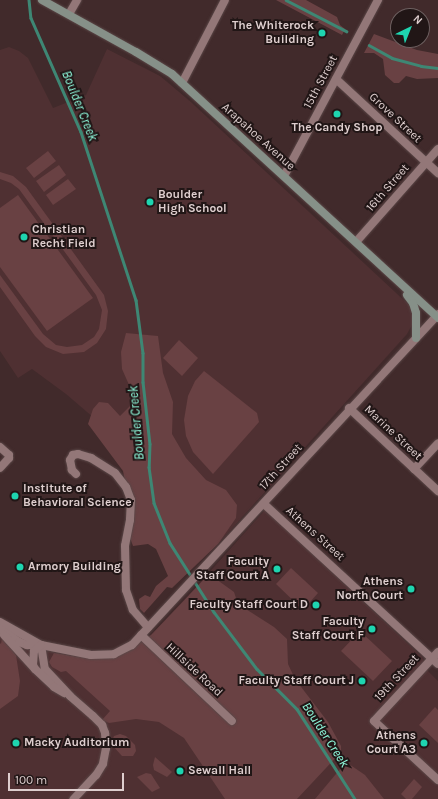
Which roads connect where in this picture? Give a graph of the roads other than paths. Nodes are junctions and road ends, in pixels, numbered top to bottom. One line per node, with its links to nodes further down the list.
1 (42, 0): 5 (main road, Arapahoe Avenue)
2 (77, 0): 5 (street)
3 (225, 0): 7 (street)
4 (378, 0): 6 (street, 15th Street)
5 (69, 14): 7 (main road, Arapahoe Avenue)
6 (336, 79): 9 (street, Grove Street); 11 (street, 15th Street)
7 (182, 83): 11 (main road, Arapahoe Avenue)
8 (438, 149): 9 (street, 16th Street)
9 (427, 163): 10 (street, Grove Street); 12 (street, 16th Street)
10 (438, 173)
11 (284, 176): 12 (main road, Arapahoe Avenue)
12 (356, 242): 13 (main road, Arapahoe Avenue)
13 (396, 280): 14 (main road, Arapahoe Avenue); 15 (main road)
14 (437, 316): 15 (street, 17th Street)
15 (416, 338): 16 (street, 17th Street)
16 (349, 408): 20 (street, Marine Street); 23 (street, 17th Street)
17 (438, 443): 20 (street)
18 (0, 446): 19 (street)
19 (0, 468)
20 (414, 468): 22 (street, Marine Street)
21 (76, 474): 25 (street)
22 (438, 491)
23 (264, 504): 25 (street, 17th Street); 30 (street, Athens Street)
24 (0, 622): 28 (street)
25 (148, 627): 27 (street, 17th Street)
26 (0, 629): 28 (street, 17th Street); 31 (street)
27 (141, 635): 28 (street, 17th Street); 33 (street, Hillside Road)
28 (41, 645): 31 (street); 32 (street)
29 (438, 652): 30 (street, 19th Street)
30 (435, 661): 34 (street, 19th Street)
31 (35, 670): 32 (street)
32 (70, 696): 35 (street)
33 (232, 721)
34 (438, 780)
35 (74, 799)

